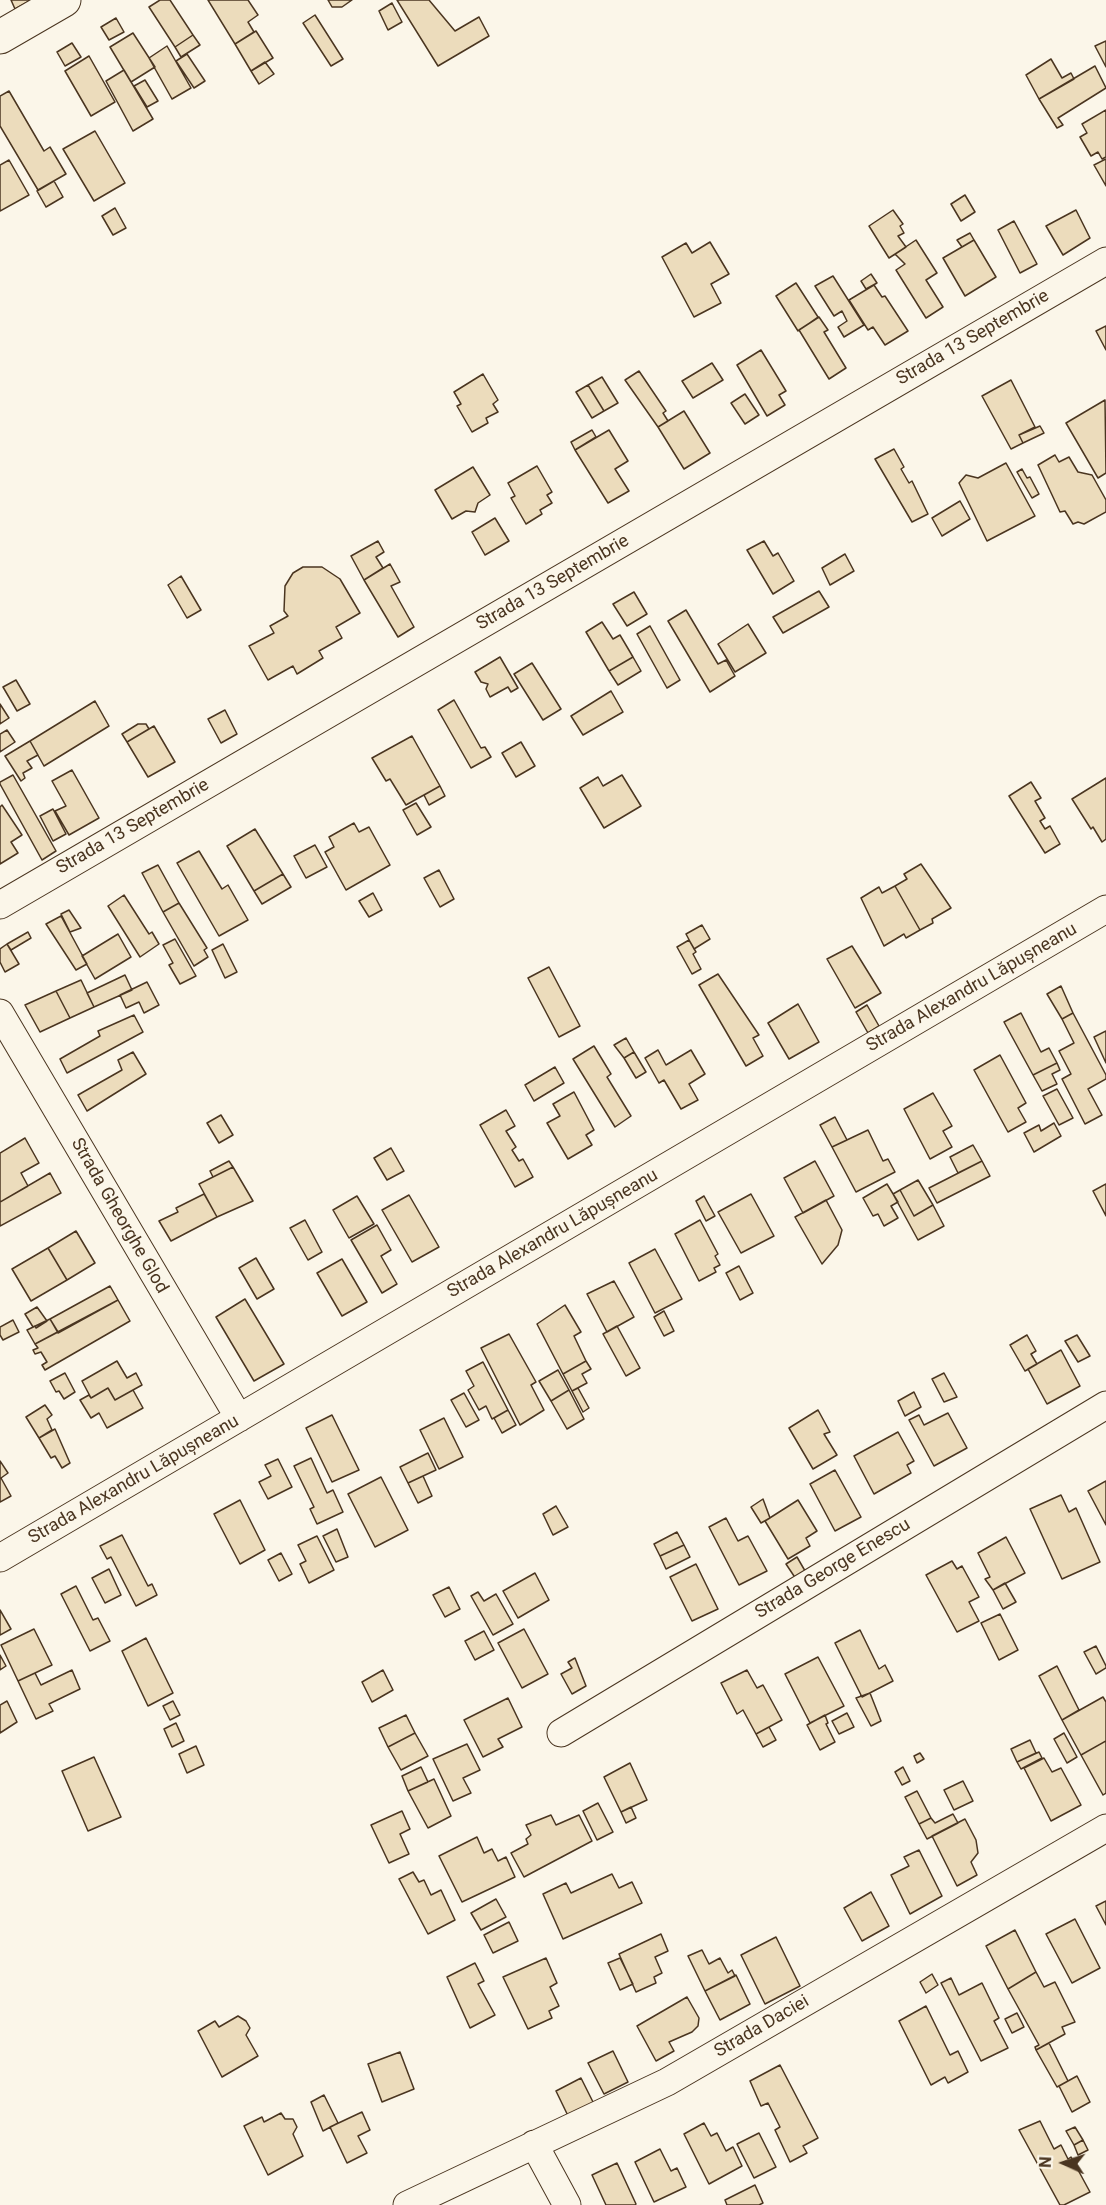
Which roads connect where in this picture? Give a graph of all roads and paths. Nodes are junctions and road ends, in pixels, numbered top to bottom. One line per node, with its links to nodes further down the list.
1 (64, 0): 2 (street)
2 (0, 38)
3 (1106, 261): 4 (street, Strada 13 Septembrie)
4 (0, 905)
5 (1106, 909): 8 (street, Strada Alexandru Lăpușneanu)
6 (0, 1013): 8 (street, Strada Gheorghe Glod)
7 (1106, 1405): 10 (street, Strada George Enescu)
8 (239, 1418): 9 (street, Strada Alexandru Lăpușneanu)
9 (0, 1558)
10 (561, 1733)
11 (1106, 1827): 12 (street, Strada Daciei)
12 (534, 2144): 13 (street, Strada Daciei); 14 (street)
13 (407, 2205)
14 (567, 2205)

